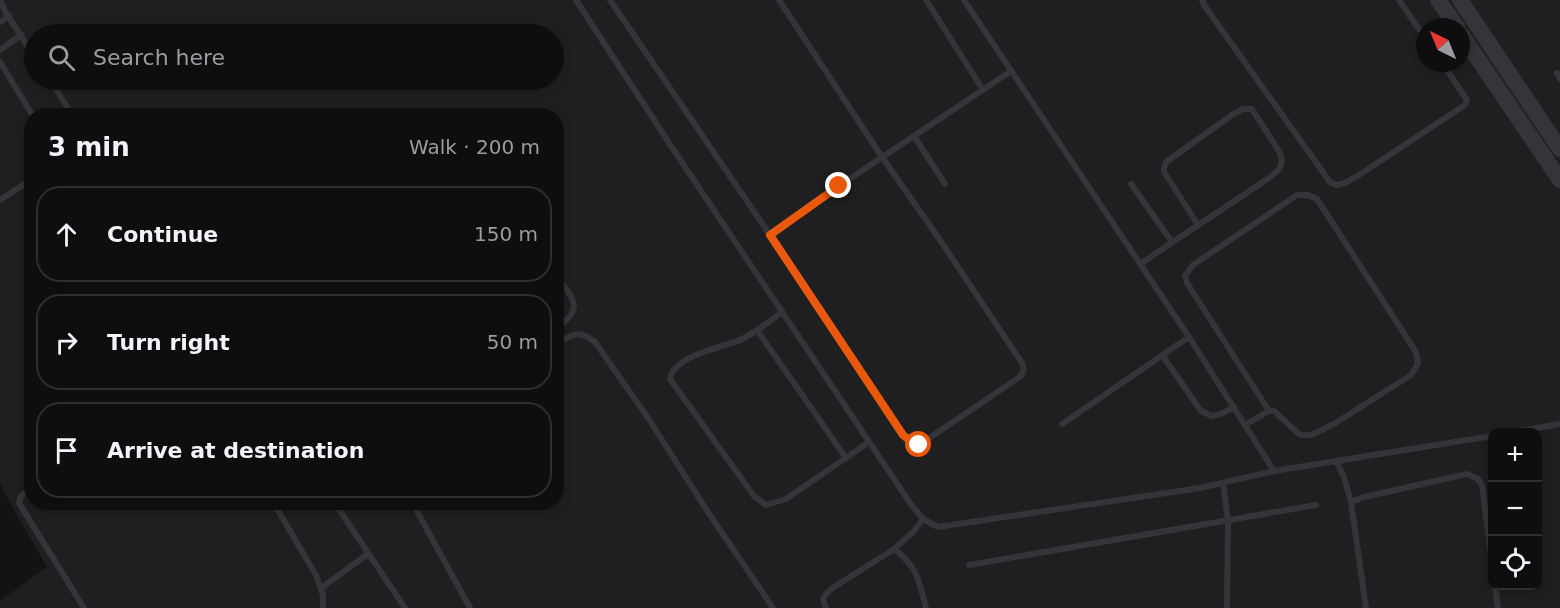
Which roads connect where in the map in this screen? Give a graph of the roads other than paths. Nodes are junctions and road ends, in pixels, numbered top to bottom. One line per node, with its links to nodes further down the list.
1 (0, 0): 11 (lane)
2 (576, 0): 39 (lane)
3 (610, 0): 35 (lane)
4 (779, 0): 28 (lane)
5 (926, 0): 23 (lane)
6 (964, 0): 20 (lane)
7 (1202, 0): 21 (lane)
8 (1399, 0): 14 (lane)
9 (1438, 0): 12 (street)
10 (1460, 0): 27 (street)
11 (9, 16): 13 (lane); 15 (lane)
12 (1450, 18)
13 (0, 22)
14 (1416, 25)
15 (21, 35): 16 (lane); 18 (lane)
16 (24, 40)
17 (1470, 47): 29 (street)
18 (0, 50)
19 (0, 62): 24 (lane)
20 (1011, 71): 23 (lane); 37 (lane)
21 (1448, 72)
22 (56, 90): 25 (lane)
23 (983, 90): 26 (lane)
24 (28, 108)
25 (68, 108)
26 (914, 136): 28 (lane); 30 (lane)
27 (1560, 149)
28 (882, 157): 35 (lane); 35 (lane)
29 (1560, 180)
30 (945, 184)
31 (1131, 184): 36 (lane)
32 (24, 185): 33 (lane)
33 (0, 200)
34 (1198, 225): 34 (lane); 36 (lane)
35 (770, 235)
36 (1172, 242): 37 (lane)
37 (1140, 264): 42 (lane)
38 (564, 286): 40 (lane)
39 (782, 312): 41 (lane); 52 (lane)
40 (564, 323)
41 (757, 330): 53 (lane); 53 (lane)
42 (1189, 337): 44 (lane); 45 (lane)
43 (564, 340): 76 (lane)
44 (1162, 355): 45 (lane); 47 (lane)
45 (1234, 407): 49 (lane)
46 (1269, 411): 46 (lane); 49 (lane)
47 (1062, 424)
48 (1560, 424): 50 (lane)
49 (1245, 425): 55 (lane)
50 (1537, 428)
51 (1488, 437): 54 (lane)
52 (869, 442): 53 (lane); 63 (lane)
53 (846, 458)
54 (1336, 461): 55 (lane); 58 (lane)
55 (1274, 471): 56 (lane)
56 (1222, 483): 63 (lane); 64 (lane)
57 (24, 494): 72 (lane)
58 (1351, 502): 65 (lane); 79 (lane)
59 (1316, 506): 64 (lane)
60 (278, 510): 69 (lane)
61 (339, 510): 67 (lane)
62 (416, 510): 75 (lane)
63 (923, 519): 66 (lane)
64 (1228, 521): 68 (lane); 71 (lane)
65 (1489, 536)
66 (894, 549): 77 (lane); 78 (lane)
67 (368, 554): 69 (lane); 74 (lane)
68 (969, 565)
69 (321, 588): 73 (lane)
70 (1496, 590): 80 (lane)
71 (1227, 607)
72 (84, 608)
73 (323, 608)
74 (405, 608)
75 (470, 608)
76 (773, 608)
77 (826, 608)
78 (926, 608)
79 (1366, 608)
80 (1498, 608)

